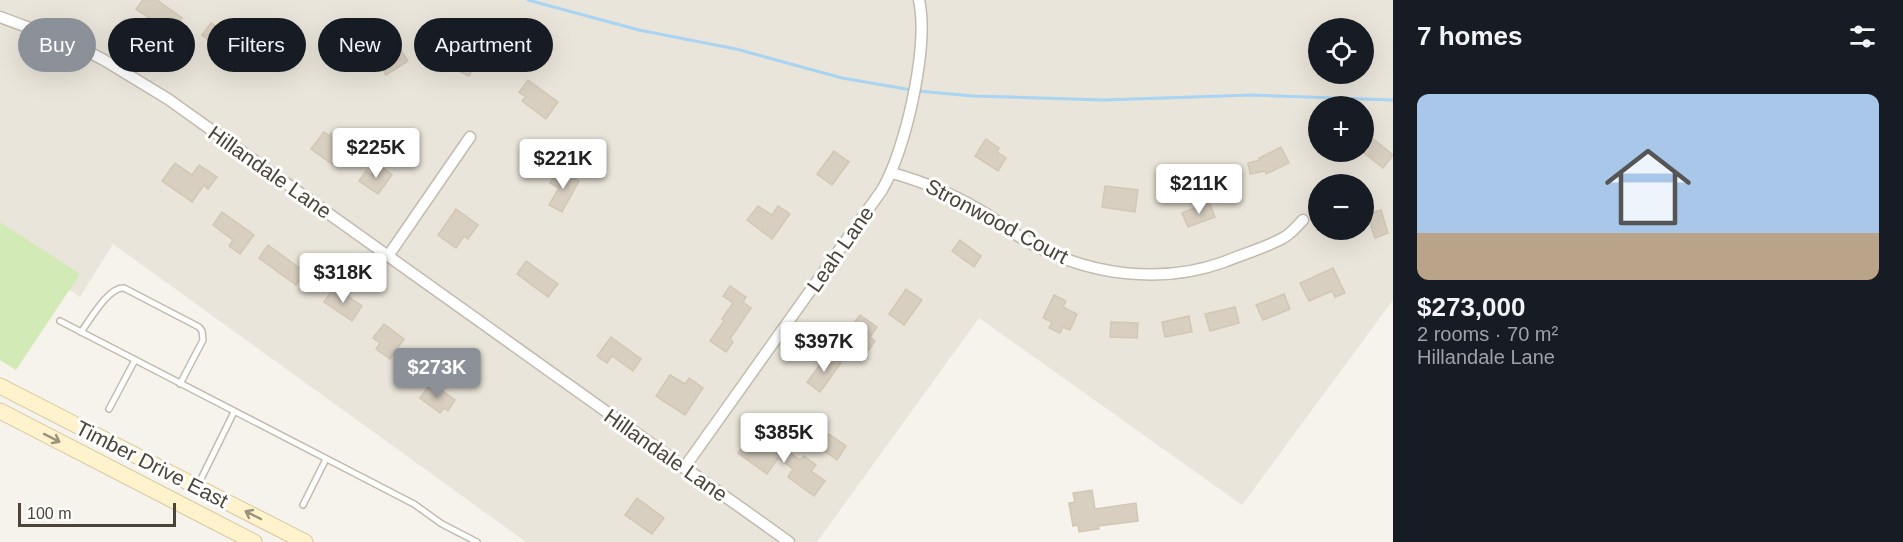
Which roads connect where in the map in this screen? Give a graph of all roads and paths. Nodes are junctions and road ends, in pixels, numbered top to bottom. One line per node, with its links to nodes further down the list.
1 (919, 0): 4 (street, Leah Lane)
2 (0, 17): 6 (street, Hillandale Lane)
3 (470, 136): 6 (street)
4 (892, 173): 5 (street, Stronwood Court); 18 (street, Leah Lane)
5 (1303, 220)
6 (388, 256): 18 (street, Hillandale Lane)
7 (60, 321): 8 (lane)
8 (81, 332): 9 (lane); 10 (lane)
9 (135, 360): 10 (lane); 13 (lane)
10 (180, 384): 15 (lane)
11 (0, 386): 16 (main road, Timber Drive East)
12 (0, 395): 16 (main road)
13 (110, 409)
14 (0, 411): 21 (main road, Timber Drive East, one-way to 21)
15 (234, 412): 17 (lane); 19 (lane)
16 (106, 441): 19 (main road, Timber Drive East)
17 (326, 459): 20 (lane); 23 (lane)
18 (684, 468): 24 (street, Hillandale Lane)
19 (197, 487): 22 (main road, Timber Drive East, one-way to 19)
20 (303, 505)
21 (254, 542)
22 (305, 542)
23 (477, 542)
24 (789, 542)

